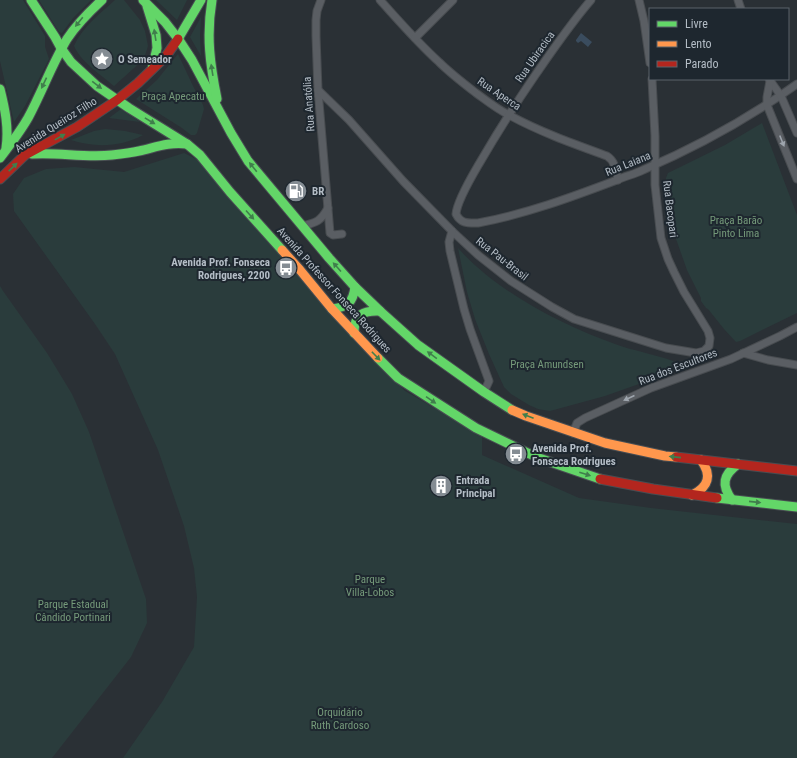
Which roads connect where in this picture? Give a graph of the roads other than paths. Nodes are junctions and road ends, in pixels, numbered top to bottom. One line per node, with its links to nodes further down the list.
1 (31, 0): 13 (main road, Avenida Professor Fonseca Rodrigues)
2 (102, 0): 13 (main road, Avenida Queiroz Filho, one-way to 13)
3 (201, 0): 12 (main road, Avenida Queiroz Filho)
4 (212, 0): 24 (main road, one-way to 4)
5 (321, 0): 20 (street, Rua Anatólia)
6 (380, 0): 11 (street, Rua Aperca)
7 (453, 0): 11 (street)
8 (591, 0): 25 (street, Rua Ubiracica)
9 (639, 0): 14 (street)
10 (144, 1): 12 (main road, Avenida Professor Fonseca Rodrigues); 15 (main road, one-way to 10)
11 (415, 38): 25 (street, Rua Aperca)
12 (178, 39): 15 (main road, Avenida Queiroz Filho); 24 (main road, Avenida Professor Fonseca Rodrigues)
13 (61, 48): 22 (main road, Avenida Professor Fonseca Rodrigues, one-way to 22); 28 (main road, Avenida Queiroz Filho, one-way to 28)
14 (649, 56)
15 (152, 69): 22 (main road, Avenida Queiroz Filho)
16 (652, 80): 30 (street, Rua Bacopari)
17 (769, 80): 21 (street); 23 (street)
18 (797, 84): 21 (street, Rua Laiana)
19 (0, 89): 28 (main road)
20 (318, 90): 34 (street, Rua Anatólia); 37 (street, Rua Pau-Brasil)
21 (781, 96): 23 (street, Rua Laiana); 26 (street)
22 (117, 100): 27 (main road, Avenida Professor Fonseca Rodrigues, one-way to 27); 29 (main road, Avenida Queiroz Filho, one-way to 22)
23 (767, 105): 30 (street, Rua Laiana); 32 (street, one-way to 32)
24 (218, 108): 36 (main road, Avenida Professor Fonseca Rodrigues, one-way to 24)
25 (508, 115): 33 (street, Rua Aperca); 35 (street, Rua Ubiracica)
26 (797, 133)
27 (187, 144): 29 (main road); 40 (main road, Avenida Professor Fonseca Rodrigues, one-way to 40)
28 (3, 154)
29 (25, 155): 31 (main road, Avenida Queiroz Filho, one-way to 29)
30 (656, 165): 33 (street, Rua Laiana); 43 (street, Rua Bacopari)
31 (0, 179)
32 (797, 179)
33 (618, 180): 35 (street, Rua Laiana)
34 (328, 207): 36 (street); 38 (street, Rua Anatólia)
35 (456, 214)
36 (302, 226): 39 (main road, Avenida Professor Fonseca Rodrigues, one-way to 36)
37 (452, 231): 43 (street, Rua Pau-Brasil); 47 (street)
38 (342, 234)
39 (355, 287): 40 (main road); 41 (main road, Avenida Professor Fonseca Rodrigues)
40 (332, 309): 44 (main road, Avenida Professor Fonseca Rodrigues)
41 (380, 311): 44 (main road); 47 (main road, Avenida Professor Fonseca Rodrigues, one-way to 41)
42 (797, 327): 45 (street, Rua dos Escultores)
43 (708, 331)
44 (354, 333): 52 (main road, Avenida Professor Fonseca Rodrigues, one-way to 52)
45 (743, 353): 46 (street); 48 (street, Rua dos Escultores, one-way to 48)
46 (797, 365)
47 (484, 392): 48 (main road, Avenida Professor Fonseca Rodrigues, one-way to 47)
48 (573, 433): 49 (main road, Avenida Professor Fonseca Rodrigues, one-way to 48)
49 (701, 460): 50 (main road, Avenida Professor Fonseca Rodrigues); 52 (main road)
50 (738, 464): 51 (main road, Avenida Professor Fonseca Rodrigues); 53 (main road)
51 (797, 470)
52 (692, 495): 53 (main road, Avenida Professor Fonseca Rodrigues)
53 (732, 500): 54 (main road, Avenida Professor Fonseca Rodrigues, one-way to 54)
54 (797, 507)

